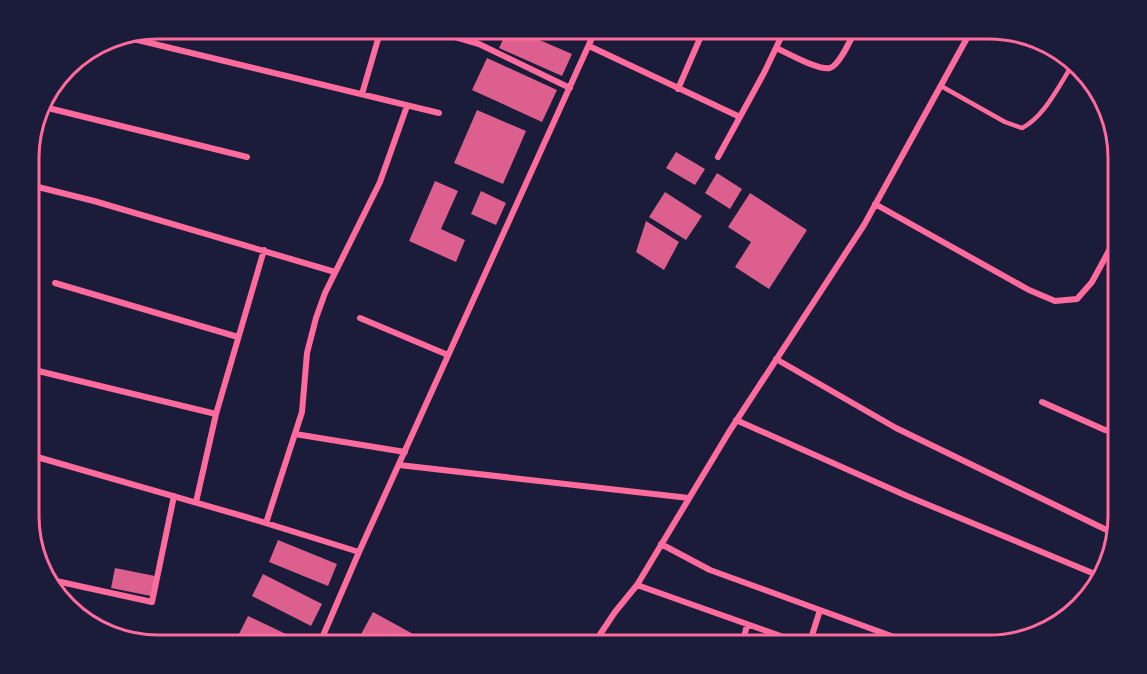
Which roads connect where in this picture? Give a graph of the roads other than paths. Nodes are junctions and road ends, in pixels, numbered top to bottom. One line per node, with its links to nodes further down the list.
1 (378, 39): 15 (street)
2 (463, 39): 13 (street)
3 (592, 39): 9 (street)
4 (699, 39): 14 (street)
5 (780, 39): 10 (street)
6 (850, 39): 10 (street)
7 (966, 39): 12 (street)
8 (139, 40): 15 (street)
9 (589, 46): 13 (street); 14 (street)
10 (776, 48): 19 (street)
11 (1069, 71): 12 (lane)
12 (941, 86): 23 (street)
13 (570, 88): 30 (street)
14 (678, 89): 19 (street)
15 (362, 94): 16 (street)
16 (407, 106): 18 (street); 26 (street)
17 (50, 108): 20 (street)
18 (439, 113)
19 (740, 117): 21 (street)
20 (247, 157)
21 (718, 157)
22 (39, 187): 24 (street)
23 (875, 204): 25 (street); 31 (street)
24 (264, 250): 26 (street); 29 (street)
25 (1108, 252)
26 (335, 272): 37 (street)
27 (55, 283): 29 (street)
28 (360, 318): 30 (street)
29 (238, 337): 34 (street)
30 (448, 355): 38 (street)
31 (776, 359): 35 (street); 45 (street)
32 (39, 371): 34 (street)
33 (1042, 402): 36 (street)
34 (216, 414): 43 (street)
35 (736, 420): 42 (street); 48 (street)
36 (1108, 431)
37 (295, 434): 38 (street); 44 (street)
38 (405, 452): 40 (street)
39 (39, 458): 41 (street)
40 (399, 465): 42 (street); 47 (street)
41 (174, 496): 43 (street); 49 (street)
42 (689, 498): 46 (street)
43 (196, 502): 44 (street)
44 (266, 523): 47 (street)
45 (1107, 530)
46 (662, 544): 50 (street); 51 (street)
47 (359, 552): 53 (street)
48 (1093, 573)
49 (59, 582)
50 (637, 585): 52 (street); 54 (street)
51 (820, 610): 57 (street); 58 (street)
52 (747, 625): 55 (street); 56 (street)
53 (323, 635)
54 (600, 635)
55 (744, 635)
56 (777, 635)
57 (811, 635)
58 (889, 635)

